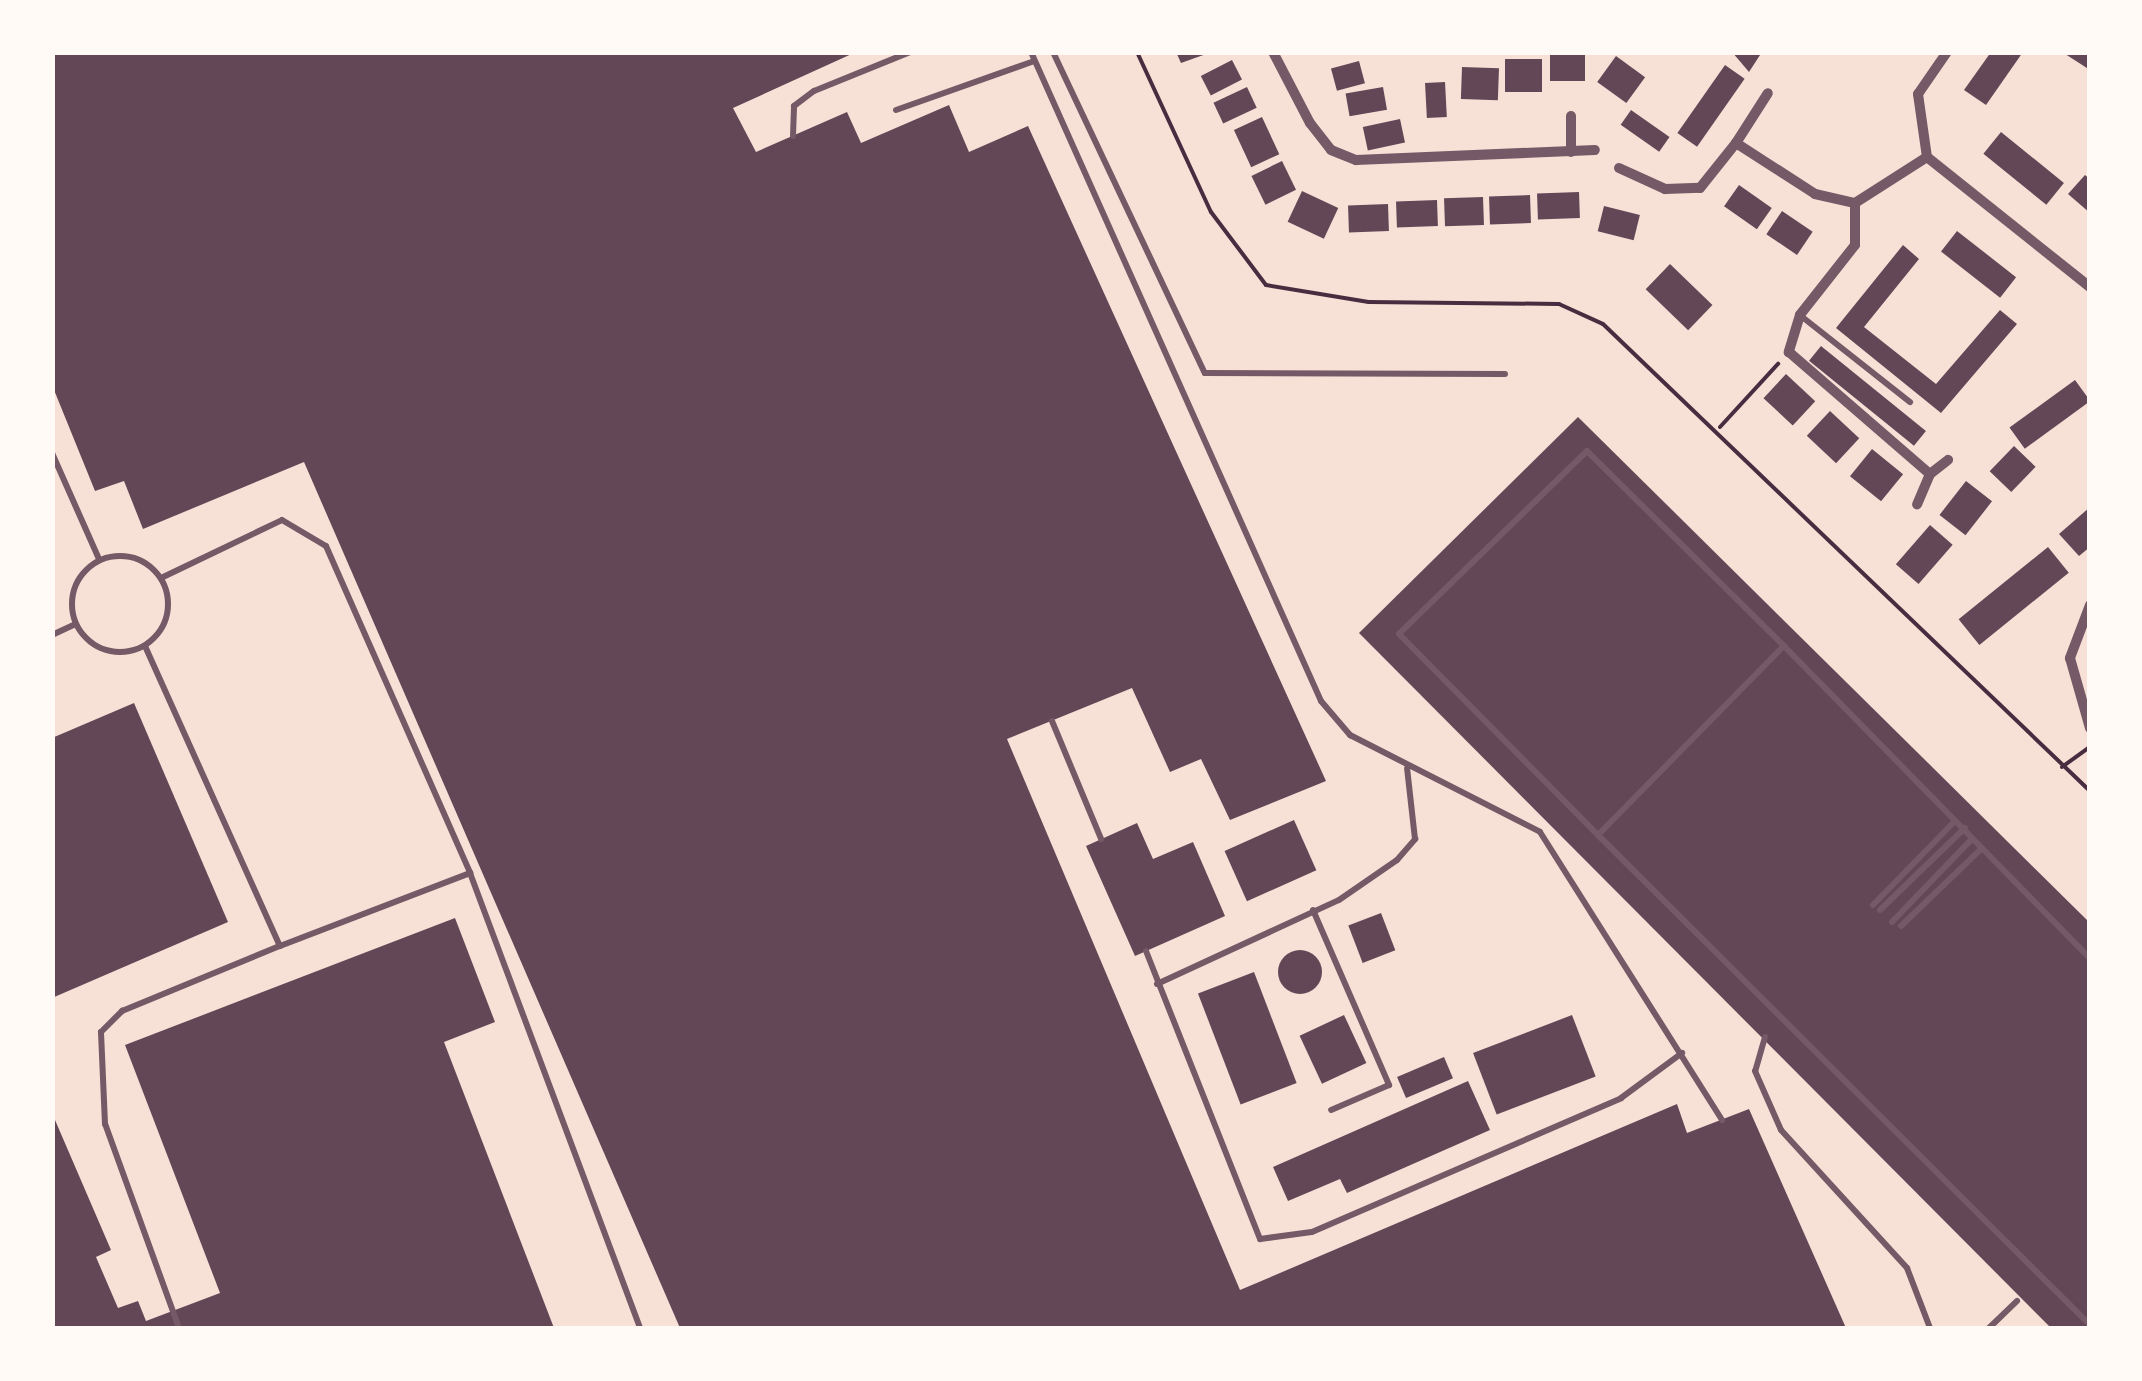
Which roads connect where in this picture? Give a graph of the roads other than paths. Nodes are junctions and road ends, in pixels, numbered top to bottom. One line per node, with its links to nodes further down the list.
1 (910, 52): 9 (lane)
2 (1054, 52): 18 (lane)
3 (1273, 52): 12 (street)
4 (1947, 52): 13 (street)
5 (1033, 57): 7 (lane); 33 (lane)
6 (1768, 93): 10 (street)
7 (896, 110)
8 (1571, 116): 12 (street)
9 (794, 136)
10 (1736, 142): 14 (street); 15 (street)
11 (1595, 150): 12 (street)
12 (1572, 152)
13 (1927, 156): 15 (street); 16 (street)
14 (1619, 168)
15 (1855, 203): 17 (street)
16 (2090, 287)
17 (1800, 315): 19 (lane); 22 (street)
18 (1505, 374)
19 (1910, 402)
20 (52, 453): 24 (lane)
21 (1948, 460): 22 (street)
22 (1930, 474): 23 (street)
23 (1917, 504)
24 (99, 559): 25 (lane); 27 (lane)
25 (162, 578): 29 (lane); 40 (lane)
26 (2090, 605): 32 (street)
27 (76, 624): 28 (lane); 29 (lane)
28 (52, 635)
29 (145, 646): 44 (lane)
30 (1784, 646): 34 (lane); 36 (lane); 36 (lane)
31 (1052, 721): 38 (lane)
32 (2090, 728)
33 (1406, 767): 41 (lane); 49 (lane)
34 (1954, 821): 35 (lane); 35 (lane)
35 (1965, 828): 37 (lane)
36 (1598, 835): 53 (lane)
37 (1972, 838): 39 (lane); 42 (lane)
38 (1101, 839)
39 (1982, 848): 43 (lane); 46 (lane)
40 (470, 873): 44 (lane); 55 (lane)
41 (1314, 910): 47 (lane); 50 (lane)
42 (1892, 922)
43 (1901, 926)
44 (280, 946): 54 (lane)
45 (1146, 951): 47 (lane)
46 (2090, 959)
47 (1158, 984): 49 (lane)
48 (1764, 1037): 56 (lane)
49 (1682, 1053): 51 (lane)
50 (1331, 1110)
51 (1722, 1120)
52 (2016, 1300): 57 (lane)
53 (2090, 1325)
54 (179, 1328)
55 (640, 1328)
56 (1930, 1328)
57 (1990, 1328)

